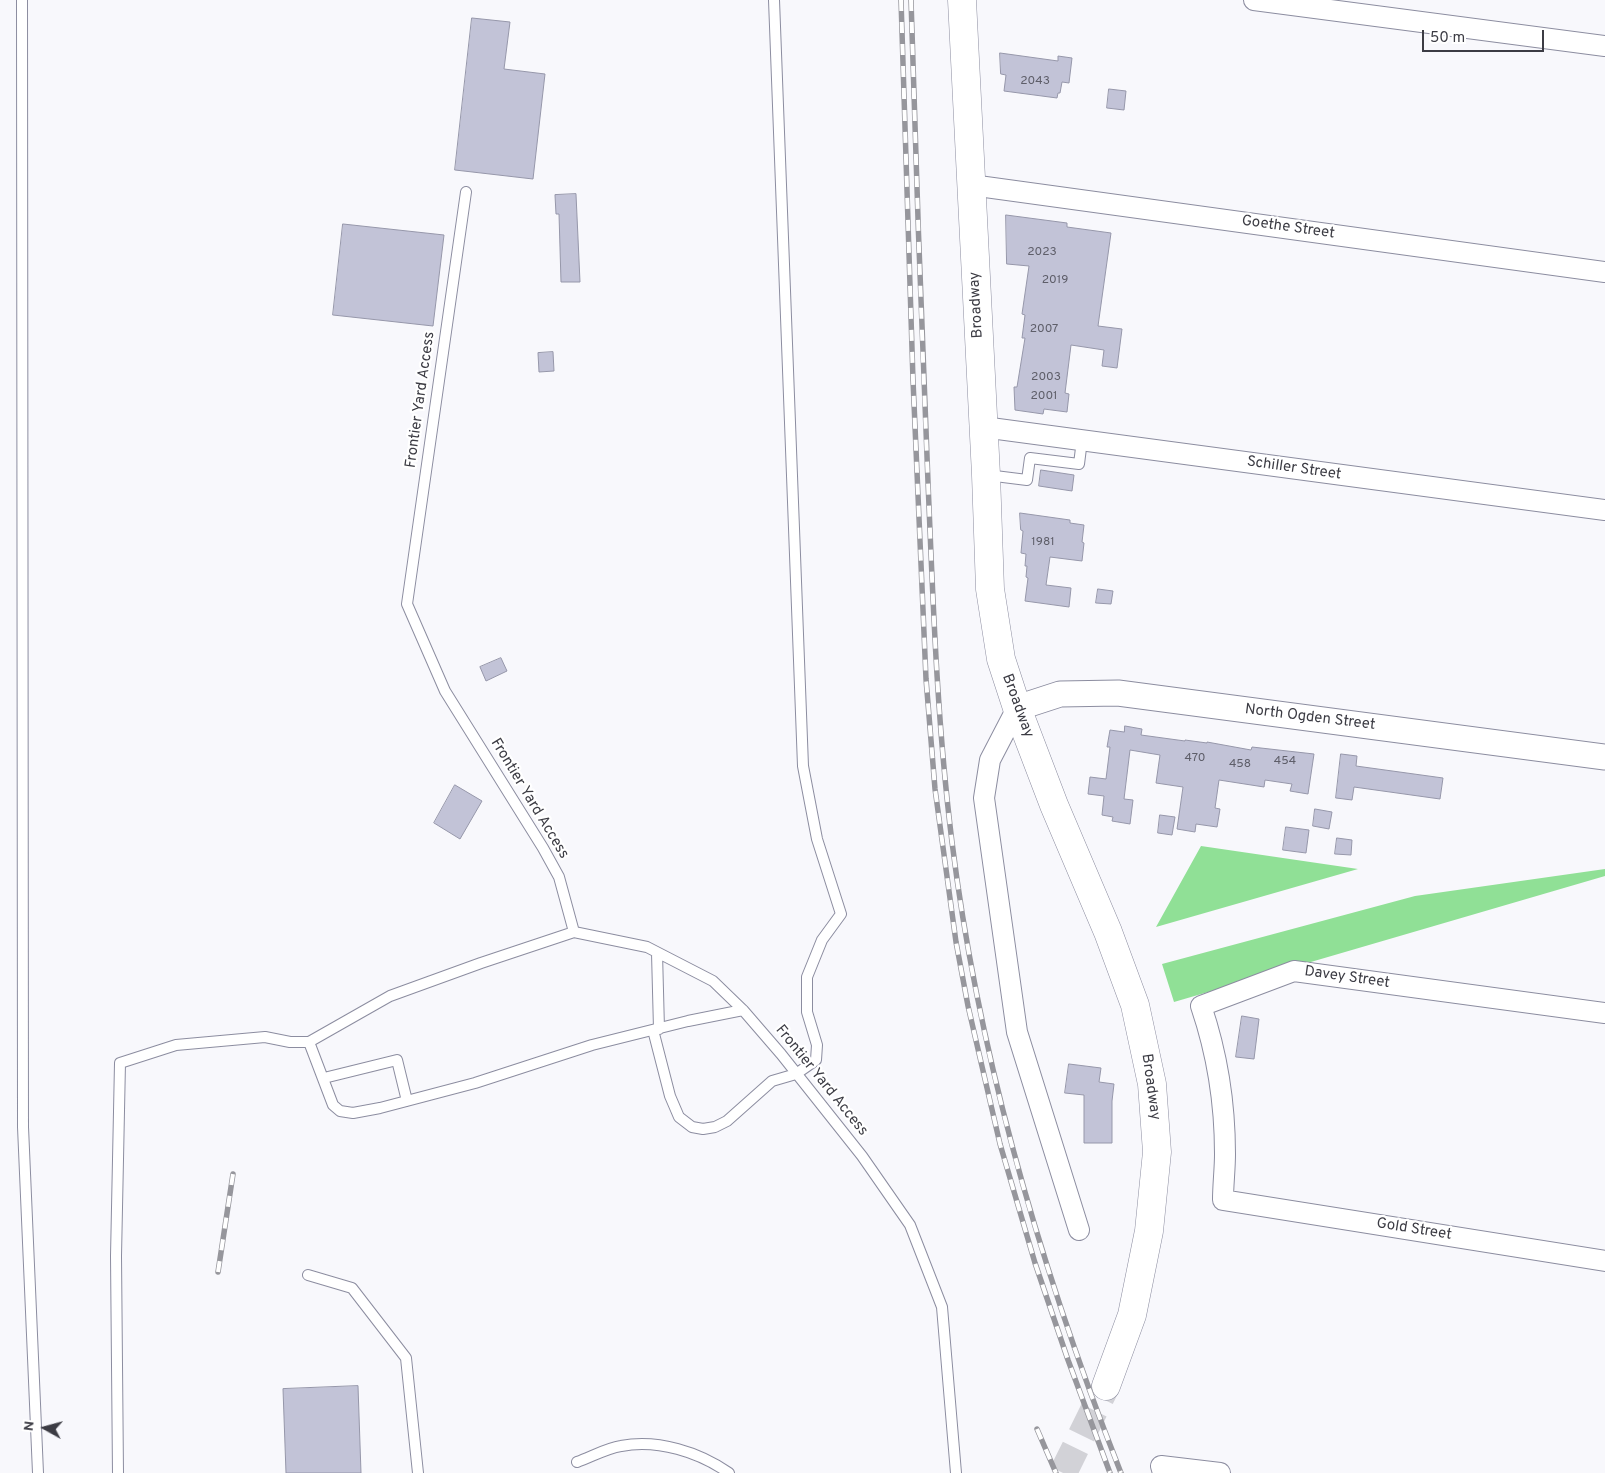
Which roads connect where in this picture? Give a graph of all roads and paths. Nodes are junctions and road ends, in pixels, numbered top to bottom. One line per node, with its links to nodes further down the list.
1 (22, 0): 31 (lane)
2 (774, 0): 21 (lane)
3 (962, 0): 6 (main road, Broadway)
4 (1254, 0): 5 (street)
5 (1605, 46)
6 (971, 185): 8 (street, Goethe Street); 9 (main road, Broadway)
7 (466, 192): 15 (lane, Frontier Yard Access)
8 (1605, 272)
9 (983, 427): 10 (street, Schiller Street); 11 (main road, Broadway)
10 (1082, 440): 11 (lane); 12 (street, Schiller Street)
11 (986, 475): 13 (main road, Broadway)
12 (1605, 510)
13 (1017, 708): 14 (street, North Ogden Street); 25 (street); 28 (main road, Broadway)
14 (1605, 757)
15 (574, 932): 16 (lane, Frontier Yard Access); 20 (lane)
16 (657, 952): 17 (lane, Frontier Yard Access); 19 (lane)
17 (743, 1010): 19 (lane); 21 (lane, Frontier Yard Access)
18 (1605, 1013): 24 (street, Davey Street)
19 (656, 1030): 21 (lane); 23 (lane)
20 (309, 1042): 22 (lane); 32 (lane)
21 (796, 1074): 35 (lane, Frontier Yard Access)
22 (324, 1078): 23 (lane); 23 (lane)
23 (407, 1101)
24 (1222, 1200): 26 (street, Gold Street)
25 (1079, 1230)
26 (1605, 1261)
27 (308, 1275): 33 (lane)
28 (1106, 1386)
29 (578, 1462): 34 (lane)
30 (1162, 1469): 36 (street)
31 (38, 1473)
32 (118, 1473)
33 (418, 1473)
34 (729, 1473)
35 (956, 1473)
36 (1220, 1473)

